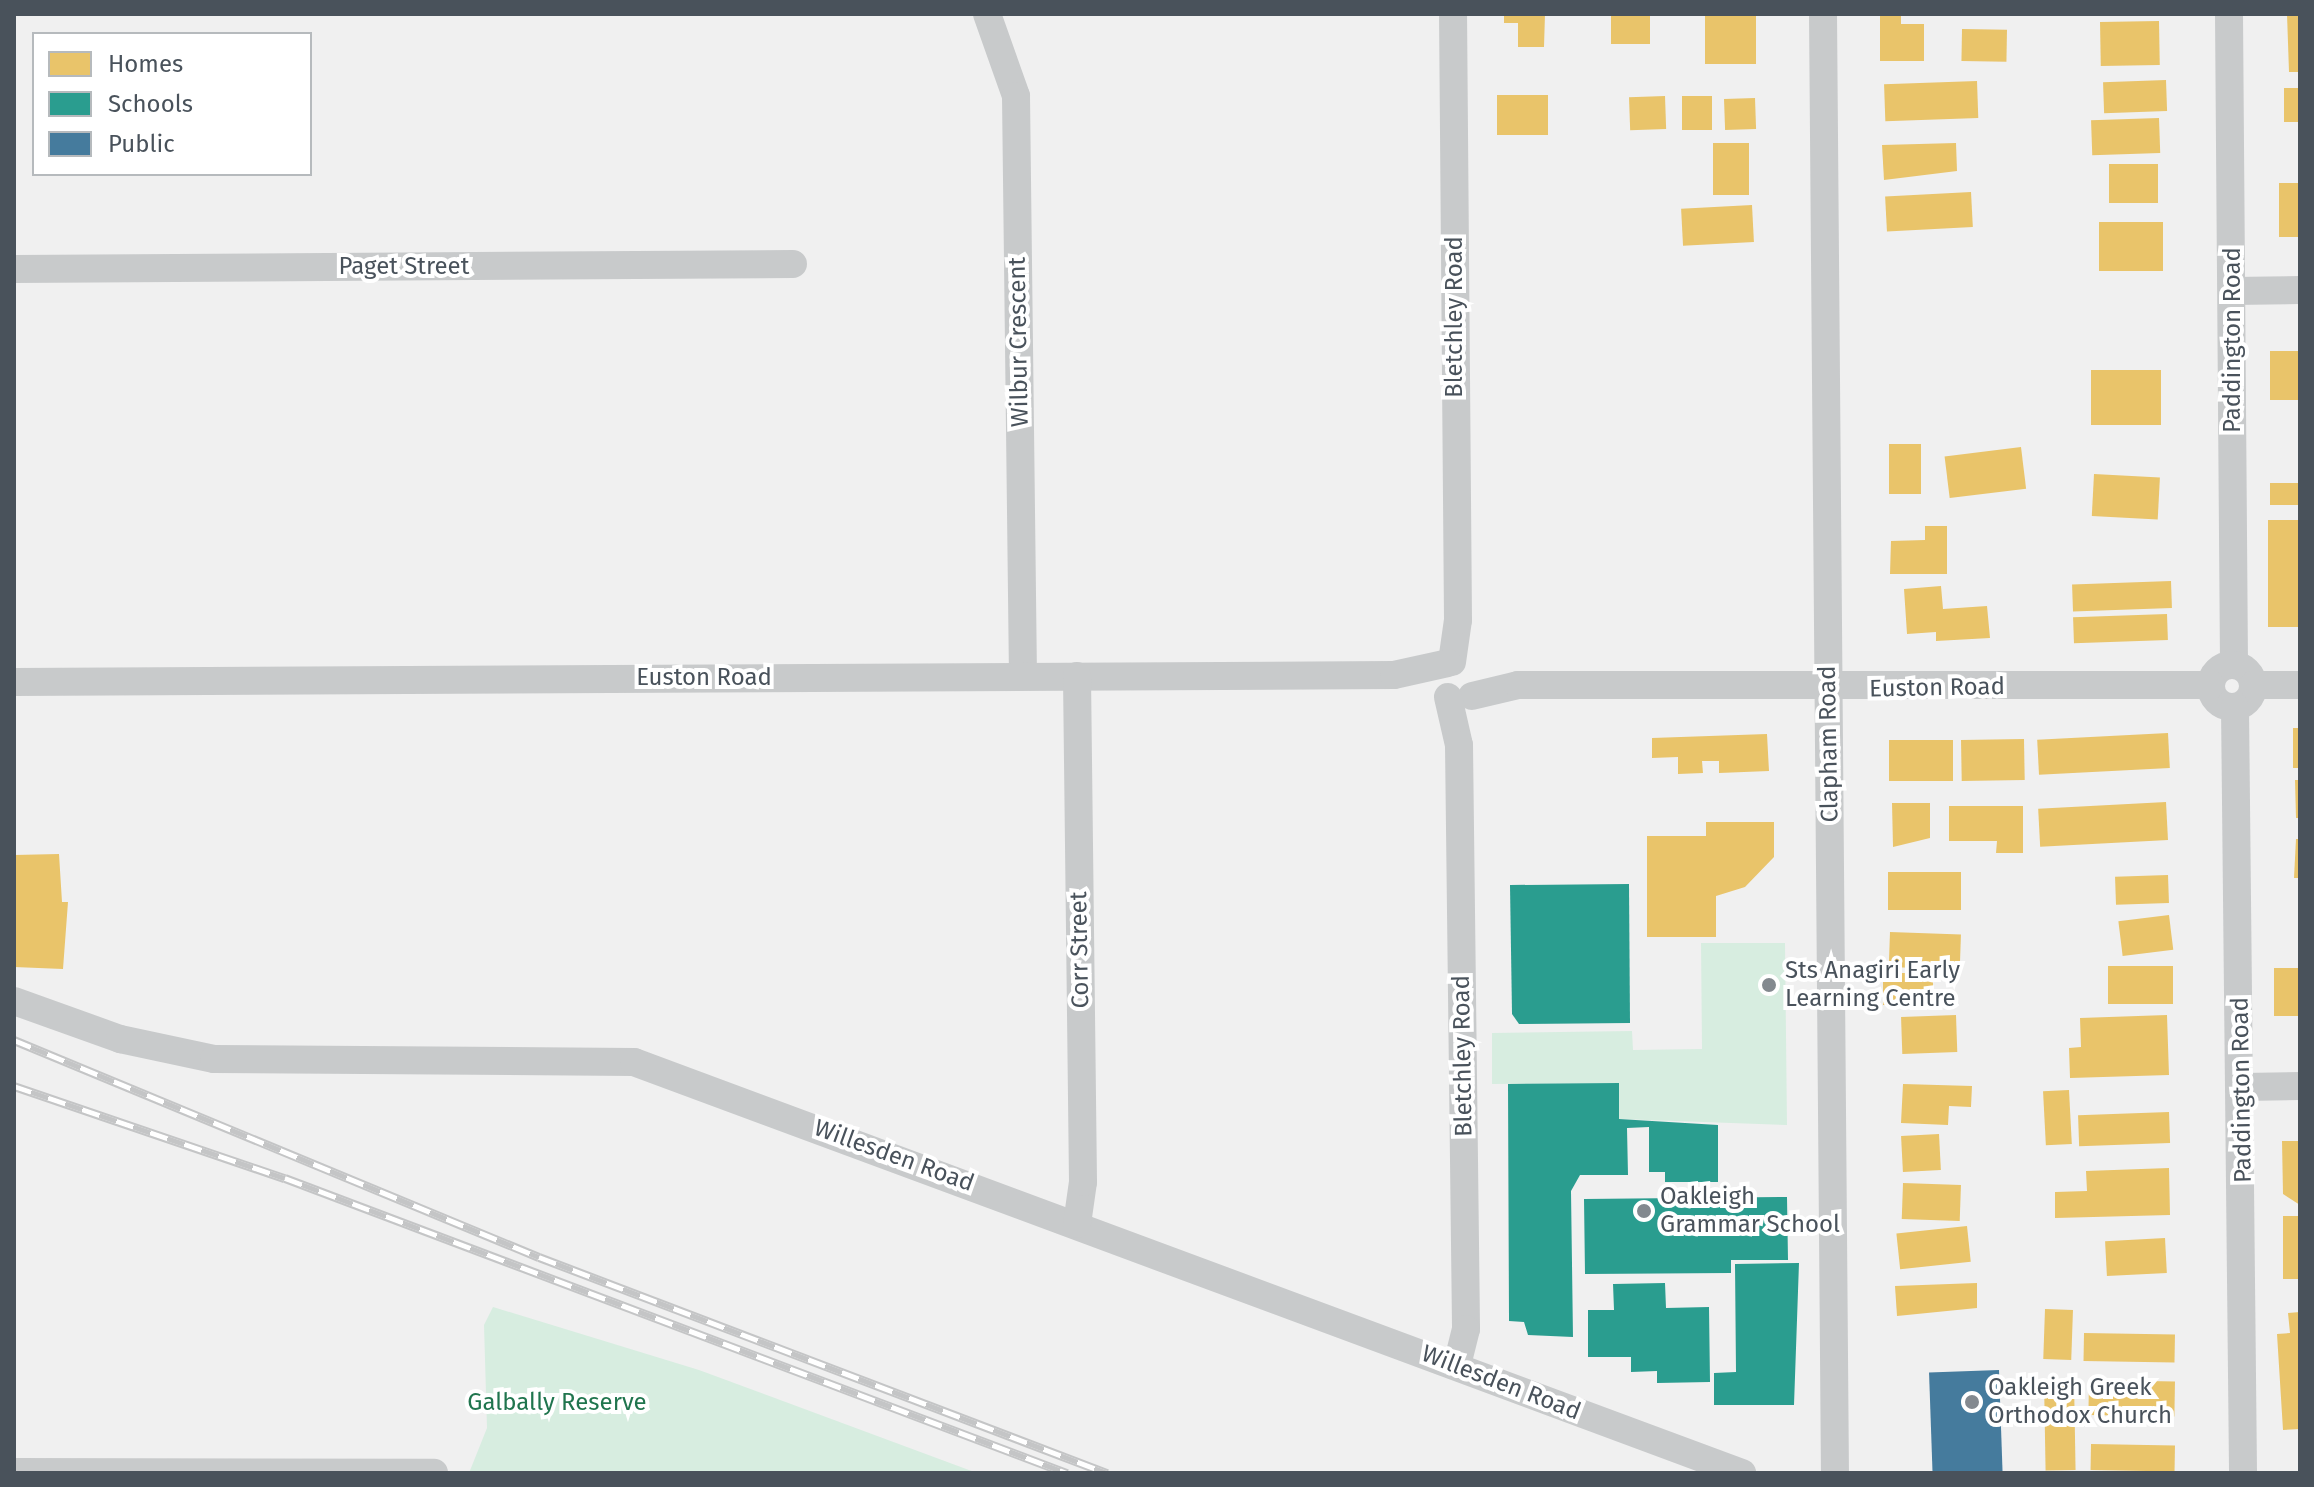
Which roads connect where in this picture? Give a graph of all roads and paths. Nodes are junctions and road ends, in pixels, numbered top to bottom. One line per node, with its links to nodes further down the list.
1 (987, 14): 10 (street, Wilbur Crescent)
2 (1453, 14): 12 (street, Bletchley Road)
3 (1823, 14): 16 (street, Clapham Road)
4 (2229, 14): 8 (street, Paddington Road)
5 (793, 264): 6 (street, Paget Street)
6 (14, 269)
7 (2300, 290): 8 (street)
8 (2233, 291): 9 (street, Paddington Road)
9 (2243, 675): 14 (street); 15 (street); 17 (street)
10 (1023, 676): 11 (street, Euston Road); 13 (street, Euston Road)
11 (1077, 676): 12 (street, Euston Road); 21 (street, Corr Street)
12 (1460, 680): 16 (street, Euston Road); 22 (street, Bletchley Road)
13 (14, 682)
14 (2211, 685): 16 (street, Euston Road); 17 (street)
15 (2300, 685)
16 (1829, 689): 26 (street, Clapham Road)
17 (2235, 707): 20 (street, Paddington Road)
18 (14, 1001): 21 (street, Willesden Road)
19 (2300, 1086): 20 (street)
20 (2243, 1087): 27 (street, Paddington Road)
21 (1077, 1224): 22 (street, Willesden Road)
22 (1457, 1366): 25 (street, Willesden Road)
23 (14, 1472): 24 (street)
24 (434, 1473)
25 (1742, 1473)
26 (1835, 1473)
27 (2243, 1473)

